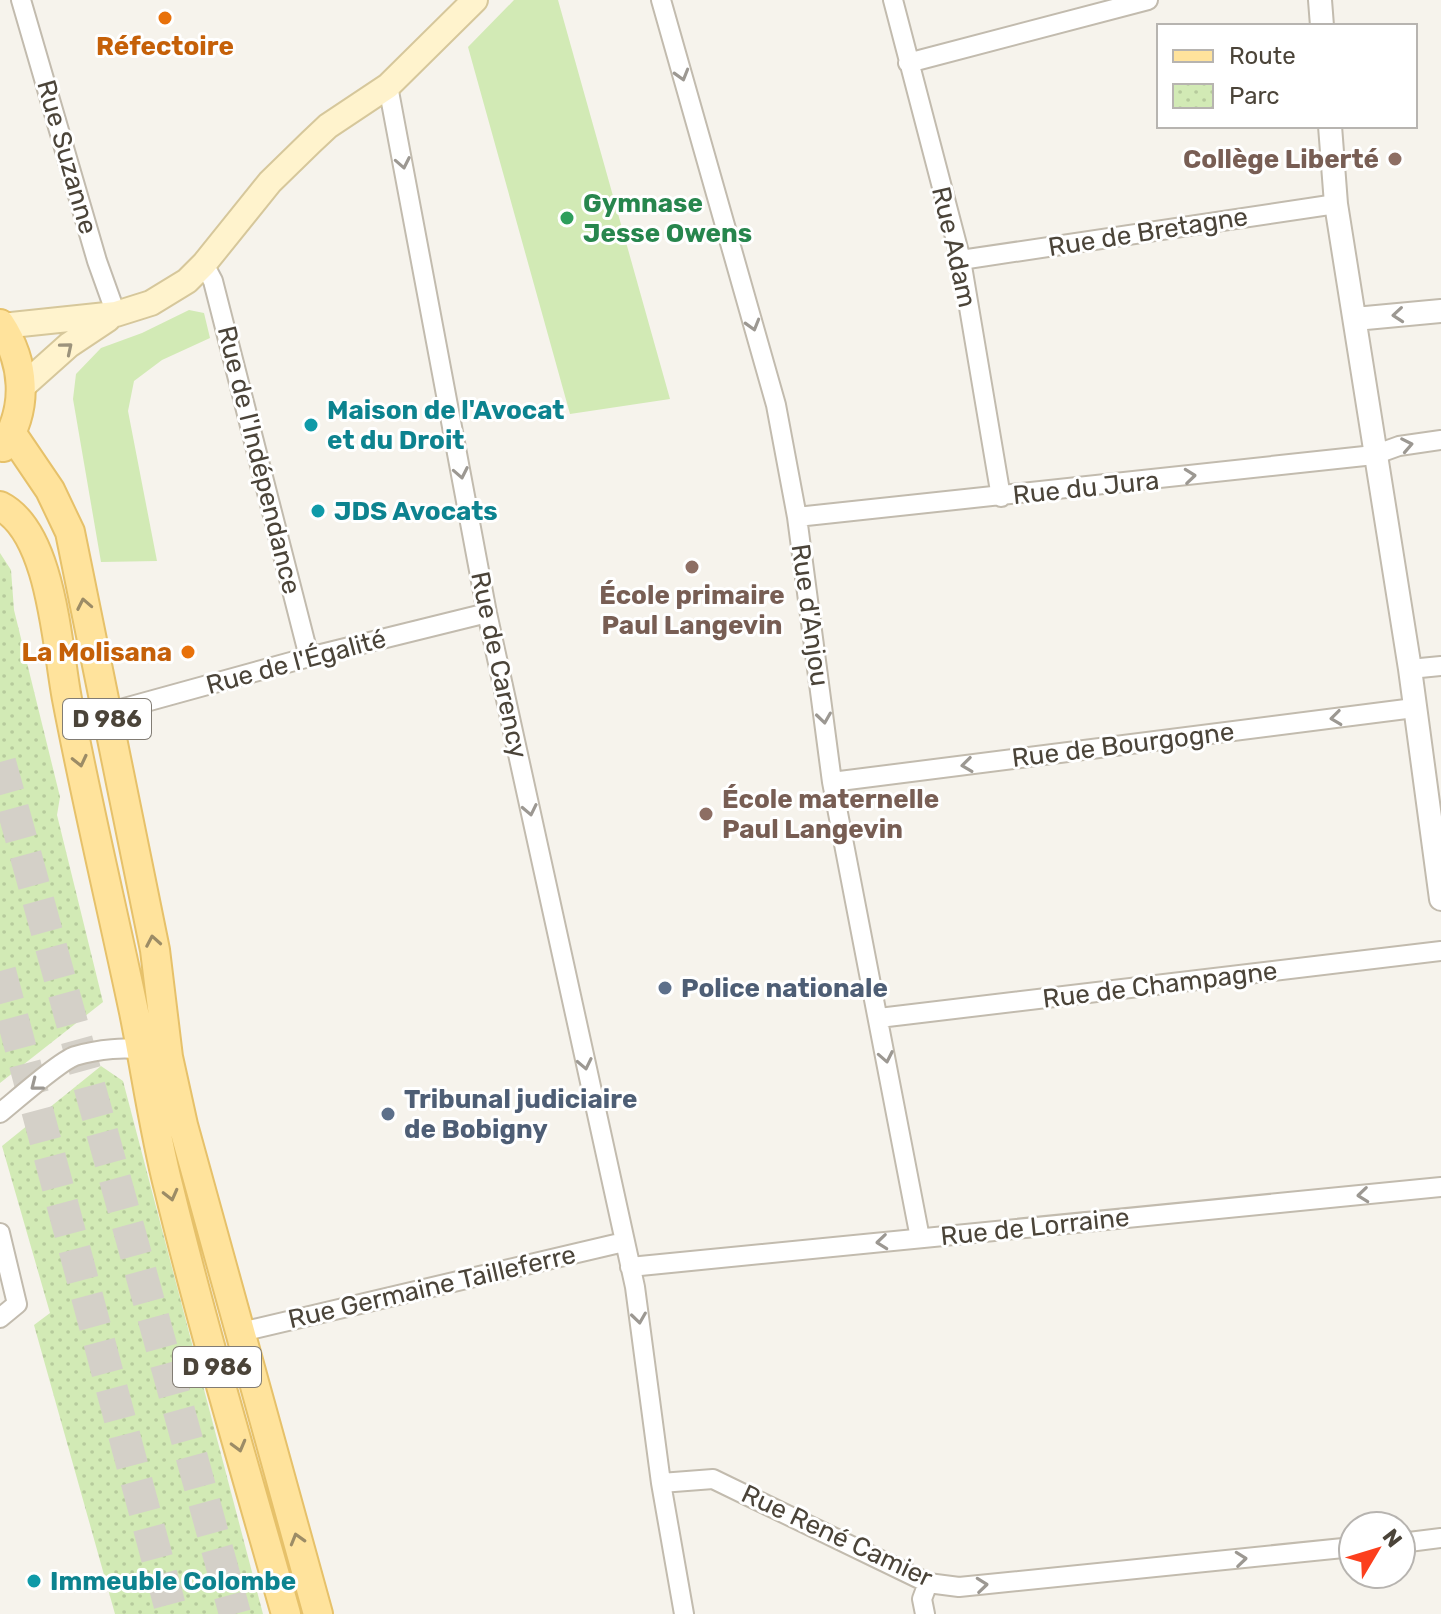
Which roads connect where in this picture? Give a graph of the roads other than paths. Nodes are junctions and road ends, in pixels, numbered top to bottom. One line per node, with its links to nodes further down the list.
1 (21, 0): 15 (street, Rue Suzanne)
2 (475, 0): 9 (main road)
3 (661, 0): 24 (street, Rue d'Anjou, one-way to 24)
4 (893, 0): 8 (street, Rue Adam)
5 (1148, 0): 8 (street)
6 (1320, 0): 7 (street)
7 (1322, 24)
8 (908, 63): 12 (street, Rue Adam)
9 (388, 86): 13 (main road); 25 (street, Rue de Carency, one-way to 25)
10 (1330, 128): 11 (street)
11 (1336, 204): 12 (street, Rue de Bretagne); 16 (street)
12 (961, 260): 22 (street, Rue Adam)
13 (204, 264): 15 (main road); 26 (street, Rue de l'Indépendance)
14 (1441, 311): 16 (street, one-way to 16)
15 (116, 314): 17 (main road); 18 (main road, one-way to 15)
16 (1355, 319): 21 (street)
17 (1, 325): 18 (main road)
18 (22, 387): 20 (main road)
19 (1441, 440): 21 (street, Rue du Jura, one-way to 19)
20 (6, 442): 30 (main road, D 986, one-way to 20)
21 (1374, 455): 22 (street, Rue du Jura, one-way to 21); 28 (street)
22 (1001, 497): 24 (street, Rue du Jura)
23 (0, 506): 35 (main road, D 986, one-way to 35)
24 (797, 517): 31 (street, Rue d'Anjou, one-way to 31)
25 (487, 613): 26 (street, Rue de l'Égalité); 41 (street, Rue de Carency, one-way to 41)
26 (309, 657): 30 (street, Rue de l'Égalité)
27 (1441, 666): 28 (street)
28 (1410, 669): 29 (street)
29 (1414, 708): 31 (street, Rue de Bourgogne, one-way to 31); 32 (street)
30 (106, 713): 37 (main road, D 986, one-way to 30)
31 (832, 782): 34 (street, Rue d'Anjou)
32 (1441, 899)
33 (1441, 951): 34 (street, Rue de Champagne)
34 (879, 1018): 40 (street, Rue d'Anjou, one-way to 40)
35 (141, 1049): 36 (street, one-way to 36); 37 (street); 50 (main road, D 986, one-way to 50)
36 (0, 1113)
37 (183, 1125): 44 (main road, D 986)
38 (1441, 1187): 40 (street, Rue de Lorraine, one-way to 40)
39 (0, 1233): 43 (street)
40 (920, 1238): 42 (street, Rue de Lorraine, one-way to 42)
41 (624, 1242): 42 (street); 44 (street, Rue Germaine Tailleferre)
42 (630, 1267): 45 (street, one-way to 45)
43 (0, 1318)
44 (241, 1332): 51 (main road, D 986, one-way to 44)
45 (661, 1483): 49 (street, Rue René Camier); 52 (street)
46 (1441, 1538): 47 (street)
47 (1417, 1541)
48 (1337, 1549): 49 (street, Rue René Camier, one-way to 48)
49 (928, 1583): 53 (street)
50 (286, 1614)
51 (318, 1614)
52 (684, 1614)
53 (925, 1614)

